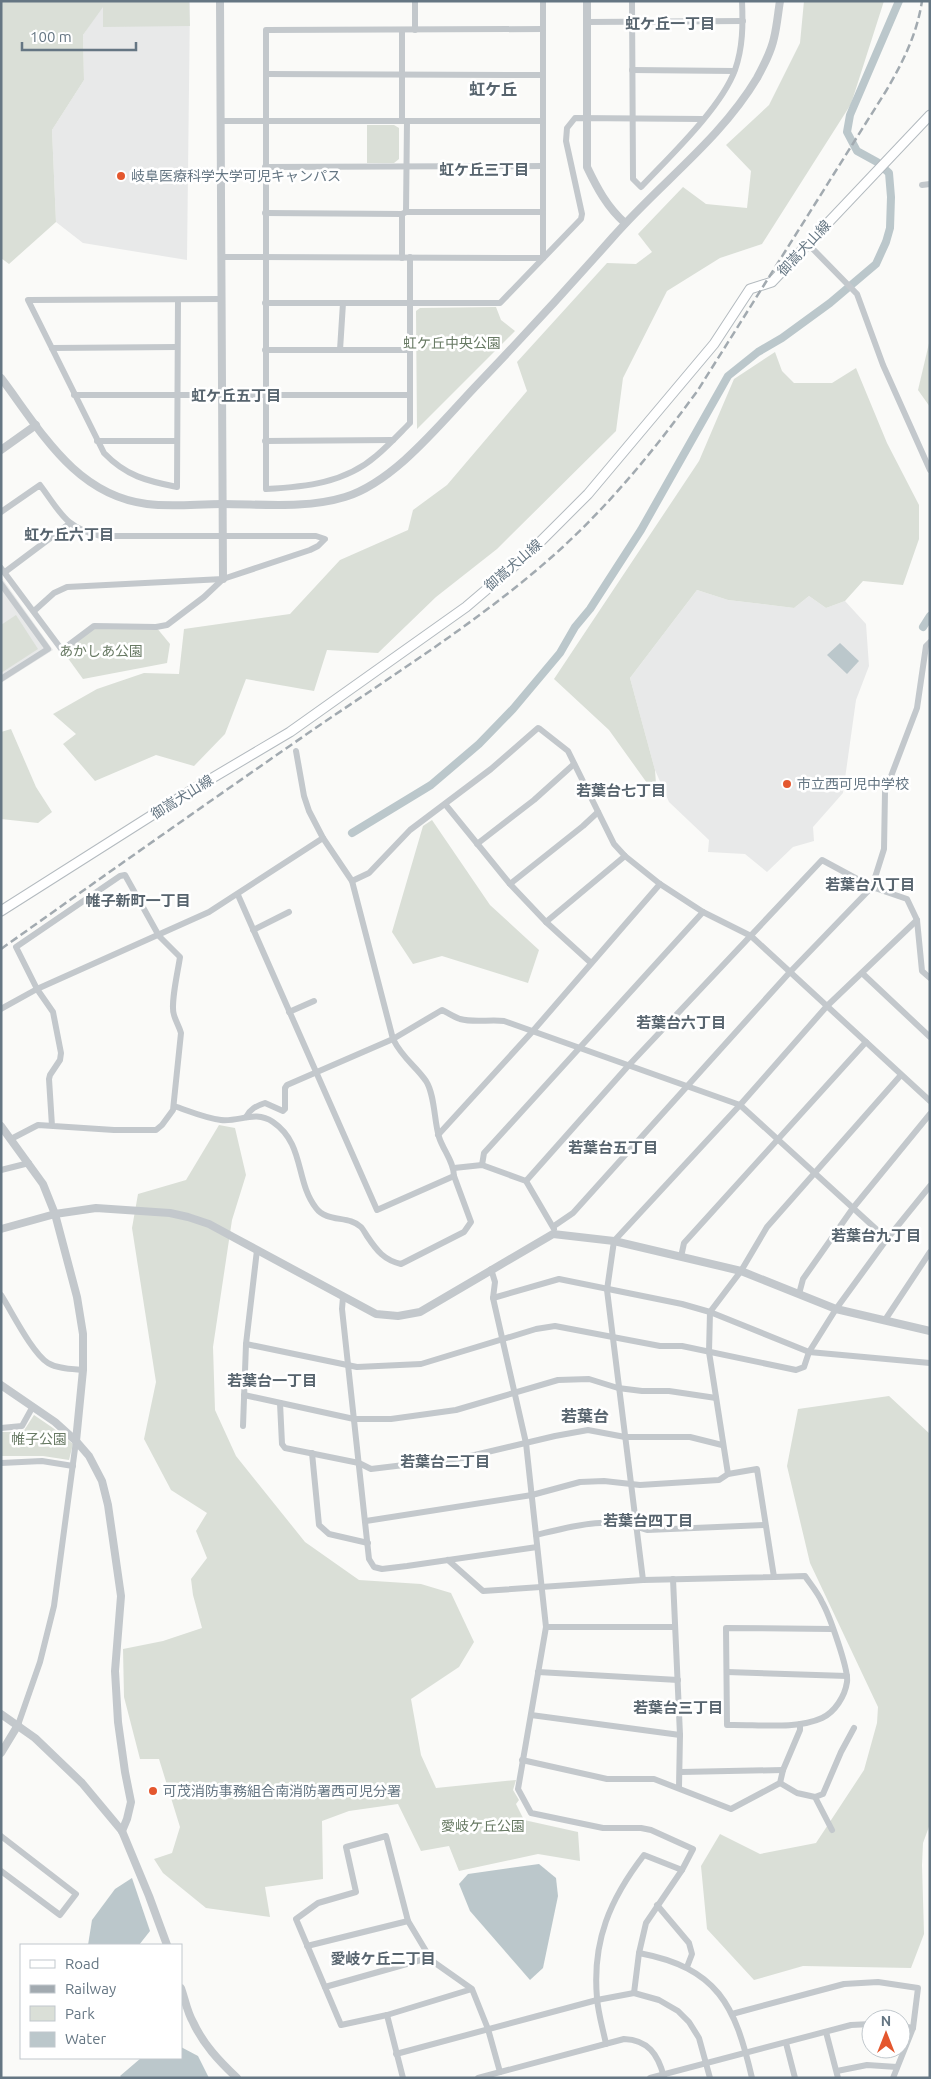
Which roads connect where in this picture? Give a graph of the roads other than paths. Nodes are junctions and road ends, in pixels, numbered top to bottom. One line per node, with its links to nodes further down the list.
1 (220, 1): 23 (street)
2 (415, 1): 13 (street)
3 (543, 1): 11 (street)
4 (587, 1): 9 (street)
5 (632, 1): 10 (street)
6 (742, 1): 8 (street)
7 (780, 1): 35 (street)
8 (744, 21): 10 (street); 15 (street)
9 (588, 22): 10 (street); 20 (street)
10 (632, 22): 14 (street)
11 (543, 29): 13 (street); 17 (street)
12 (402, 30): 13 (street); 16 (street); 18 (street)
13 (415, 30)
14 (632, 70): 15 (street); 21 (street)
15 (734, 71): 22 (street)
16 (266, 74): 18 (street); 24 (street)
17 (542, 75): 18 (street); 26 (street)
18 (401, 76): 25 (street)
19 (930, 115): 36 (main road, 御嵩犬山線)
20 (587, 118): 21 (street); 35 (street); 41 (street)
21 (632, 118): 22 (street); 22 (street)
22 (702, 119)
23 (221, 121): 24 (street); 37 (street)
24 (265, 121): 25 (street); 29 (street)
25 (404, 121): 26 (street); 27 (street)
26 (542, 121): 28 (street)
27 (407, 166): 28 (street); 29 (street); 34 (street)
28 (544, 166): 32 (street)
29 (265, 167): 33 (street)
30 (930, 184): 31 (street)
31 (922, 185)
32 (544, 212): 34 (street); 41 (street)
33 (265, 213): 34 (street); 38 (street)
34 (404, 213): 39 (street)
35 (625, 223): 65 (street)
36 (808, 244): 64 (street); 87 (main road, 御嵩犬山線)
37 (222, 257): 38 (street); 42 (street)
38 (265, 257): 39 (street); 44 (street)
39 (402, 258): 40 (street)
40 (410, 258): 41 (street); 46 (street)
41 (543, 258): 46 (street)
42 (222, 299): 43 (street); 55 (street)
43 (178, 300): 47 (street); 48 (street)
44 (265, 303): 45 (street); 49 (street)
45 (343, 303): 46 (street); 50 (street)
46 (409, 304): 51 (street)
47 (177, 347): 48 (street); 54 (street)
48 (52, 348): 53 (street)
49 (265, 350): 50 (street); 57 (street)
50 (340, 350): 51 (street)
51 (410, 350): 56 (street)
52 (1, 378): 58 (street)
53 (74, 395): 54 (street); 61 (street)
54 (177, 395): 55 (street); 59 (street)
55 (222, 395): 57 (street); 65 (street)
56 (409, 395): 57 (street); 60 (street)
57 (265, 396): 62 (street)
58 (36, 425): 63 (street); 65 (street)
59 (177, 440): 61 (street); 61 (street)
60 (393, 440): 62 (street); 62 (street)
61 (97, 441)
62 (265, 441)
63 (1, 450)
64 (930, 470)
65 (222, 504): 68 (street)
66 (1, 512): 67 (street)
67 (69, 524): 68 (street); 69 (street)
68 (222, 537): 70 (street); 70 (street)
69 (3, 570): 72 (street)
70 (222, 579): 72 (street); 72 (street)
71 (1, 584): 74 (street)
72 (34, 611)
73 (930, 642): 85 (street)
74 (1, 679)
75 (296, 751): 79 (street)
76 (574, 764): 77 (street); 78 (street); 80 (street)
77 (444, 804): 80 (street); 82 (street)
78 (598, 812): 81 (street); 83 (street)
79 (323, 838): 82 (street); 86 (street)
80 (477, 844): 83 (street)
81 (625, 856): 84 (street); 91 (street)
82 (352, 881): 106 (street)
83 (510, 884): 91 (street)
84 (660, 884): 89 (street); 95 (street)
85 (872, 887): 90 (street); 94 (street); 96 (street)
86 (238, 895): 92 (street); 93 (street)
87 (1, 911)
88 (288, 912): 92 (street)
89 (703, 912): 94 (street); 108 (street)
90 (917, 920): 97 (street); 98 (street)
91 (546, 922): 95 (street)
92 (253, 930): 103 (street)
93 (159, 936): 99 (street); 99 (street); 115 (street)
94 (751, 936): 96 (street); 109 (street)
95 (591, 963): 104 (street)
96 (790, 972): 101 (street); 112 (street)
97 (862, 973): 101 (street); 105 (street)
98 (930, 978)
99 (37, 989): 102 (street); 119 (street)
100 (314, 1001): 103 (street)
101 (827, 1006): 107 (street); 114 (street)
102 (1, 1009)
103 (289, 1012): 110 (street)
104 (532, 1032): 106 (street); 108 (street); 120 (street)
105 (930, 1038)
106 (394, 1039): 110 (street); 120 (street)
107 (866, 1042): 111 (street); 122 (street)
108 (578, 1048): 109 (street); 124 (street)
109 (629, 1065): 112 (street); 129 (street)
110 (316, 1074): 117 (street); 128 (street)
111 (901, 1075): 113 (street); 127 (street)
112 (687, 1086): 114 (street); 134 (street)
113 (930, 1102)
114 (740, 1105): 122 (street); 136 (street)
115 (174, 1106): 117 (street); 119 (street)
116 (930, 1114): 131 (street)
117 (246, 1117): 128 (street)
118 (1, 1126): 121 (street)
119 (52, 1126): 121 (street)
120 (438, 1135): 125 (street)
121 (11, 1139): 123 (street)
122 (777, 1139): 127 (street); 139 (street)
123 (29, 1163): 126 (street); 132 (street)
124 (482, 1165): 125 (street); 129 (street)
125 (454, 1168): 128 (street)
126 (1, 1170)
127 (814, 1173): 131 (street); 141 (street)
128 (454, 1176)
129 (526, 1181): 134 (street)
130 (930, 1186): 135 (street)
131 (853, 1208): 135 (street); 143 (street)
132 (55, 1214): 133 (street); 137 (street); 158 (street)
133 (1, 1229)
134 (554, 1230): 136 (street); 140 (street)
135 (887, 1239): 147 (street)
136 (614, 1241): 139 (street); 142 (street)
137 (257, 1250): 145 (street); 153 (street)
138 (930, 1252): 149 (street)
139 (681, 1257): 141 (street)
140 (491, 1269): 145 (street); 146 (street)
141 (741, 1271): 143 (street); 148 (street)
142 (607, 1290): 146 (street); 148 (street); 151 (street)
143 (799, 1294): 147 (street)
144 (1, 1296): 158 (street)
145 (343, 1297): 157 (street)
146 (493, 1298): 152 (street)
147 (836, 1309): 149 (street); 155 (street)
148 (710, 1312): 154 (street); 155 (street)
149 (885, 1320): 150 (street)
150 (930, 1331)
151 (612, 1336): 152 (street); 154 (street); 160 (street)
152 (503, 1340): 157 (street); 161 (street)
153 (246, 1344): 157 (street); 162 (street)
154 (709, 1352): 155 (street); 163 (street)
155 (809, 1352): 156 (street)
156 (930, 1363)
157 (348, 1364): 166 (street)
158 (83, 1370): 170 (street)
159 (1, 1385): 165 (street)
160 (618, 1388): 161 (street); 163 (street); 169 (street)
161 (515, 1393): 166 (street); 171 (street)
162 (244, 1395): 164 (street); 167 (street)
163 (716, 1398): 172 (street)
164 (280, 1403): 166 (street); 173 (street)
165 (32, 1408): 168 (street); 170 (street)
166 (354, 1419): 175 (street)
167 (243, 1426)
168 (1, 1428)
169 (625, 1437): 171 (street); 172 (street); 178 (street)
170 (76, 1440): 176 (street); 212 (street)
171 (526, 1443): 175 (street); 179 (street)
172 (722, 1445): 177 (street)
173 (312, 1453): 175 (street); 184 (street)
174 (1, 1462): 176 (street)
175 (359, 1463): 180 (street)
176 (73, 1466): 201 (street)
177 (728, 1474): 178 (street); 181 (street)
178 (632, 1484): 179 (street); 182 (street)
179 (532, 1495): 180 (street); 183 (street)
180 (366, 1521): 184 (street)
181 (765, 1525): 182 (street); 187 (street)
182 (637, 1526): 183 (street); 189 (street)
183 (536, 1535): 185 (street)
184 (368, 1543): 186 (street)
185 (537, 1547): 186 (street); 190 (street)
186 (448, 1560): 190 (street)
187 (774, 1577): 188 (street); 193 (street)
188 (673, 1579): 189 (street); 192 (street)
189 (643, 1580): 190 (street)
190 (542, 1586): 191 (street)
191 (546, 1627): 192 (street); 194 (street)
192 (675, 1627): 197 (street)
193 (832, 1629): 195 (street); 196 (street)
194 (538, 1672): 197 (street); 198 (street)
195 (727, 1672): 196 (street); 200 (street)
196 (847, 1676): 200 (street)
197 (678, 1680): 203 (street)
198 (531, 1715): 203 (street); 205 (street)
199 (4, 1716): 201 (street)
200 (800, 1724): 206 (street)
201 (18, 1725): 204 (street); 212 (street)
202 (854, 1728): 210 (street)
203 (680, 1735): 207 (street)
204 (1, 1753)
205 (522, 1760): 209 (street); 214 (street)
206 (783, 1770): 207 (street); 208 (street)
207 (681, 1772): 209 (street)
208 (780, 1784): 209 (street); 210 (street)
209 (679, 1787)
210 (815, 1797): 211 (street)
211 (832, 1830)
212 (122, 1831): 218 (street)
213 (1, 1836): 215 (street)
214 (682, 1870): 216 (street); 227 (street)
215 (1, 1871)
216 (657, 1905): 220 (street); 222 (street)
217 (408, 1921): 219 (street); 219 (street); 221 (street)
218 (167, 1944)
219 (307, 1946): 223 (street)
220 (639, 1954): 222 (street); 226 (street)
221 (428, 1958): 223 (street); 224 (street)
222 (687, 1967): 228 (street)
223 (325, 1987): 229 (street)
224 (472, 1988): 229 (street); 232 (street)
225 (182, 1991): 243 (street)
226 (634, 1994): 227 (street); 238 (street)
227 (597, 2000): 232 (street); 235 (street)
228 (732, 2014): 231 (street); 236 (street)
229 (387, 2015): 237 (street)
230 (861, 2024): 233 (street)
231 (913, 2028): 239 (street)
232 (488, 2029): 237 (street); 240 (street)
233 (826, 2032): 234 (street); 241 (street)
234 (786, 2043): 236 (street); 249 (street)
235 (606, 2044): 240 (street); 242 (street)
236 (746, 2053): 238 (street); 248 (street)
237 (396, 2054): 244 (street)
238 (706, 2064): 242 (street); 247 (street)
239 (897, 2068): 241 (street); 250 (street)
240 (500, 2072): 245 (street)
241 (838, 2074)
242 (664, 2076): 246 (street)
243 (237, 2078)
244 (403, 2078)
245 (478, 2078)
246 (650, 2078)
247 (710, 2078)
248 (752, 2078)
249 (795, 2078)
250 (893, 2078)

